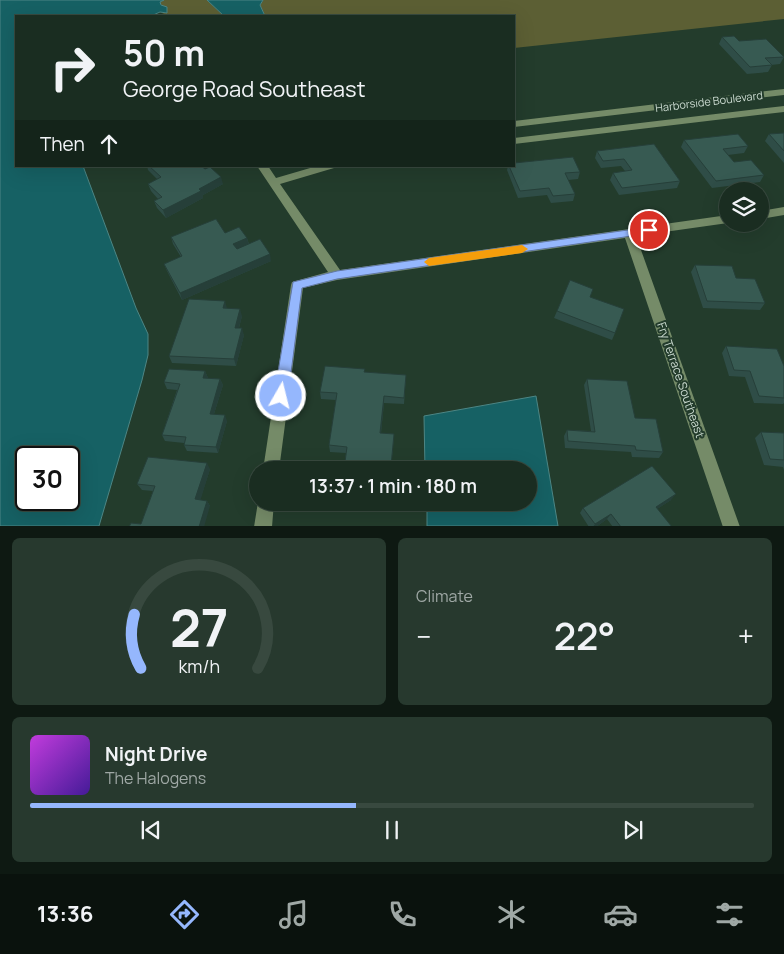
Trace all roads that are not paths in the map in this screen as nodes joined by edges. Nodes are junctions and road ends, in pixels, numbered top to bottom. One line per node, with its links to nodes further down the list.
1 (784, 92): 3 (street, Harborside Boulevard)
2 (784, 109): 5 (street, Harborside Boulevard)
3 (635, 110): 4 (street, Harborside Boulevard); 5 (street, Harborside Boulevard)
4 (515, 124)
5 (648, 125): 6 (street, Harborside Boulevard)
6 (515, 141)
7 (264, 167): 10 (street)
8 (322, 167): 9 (street)
9 (299, 170): 10 (street)
10 (275, 182): 15 (street)
11 (784, 211): 12 (street)
12 (769, 214)
13 (719, 220): 14 (street)
14 (629, 233): 15 (street); 19 (street, Fry Terrace Southeast)
15 (337, 275): 16 (street)
16 (272, 461)
17 (265, 511): 18 (street)
18 (263, 526)
19 (732, 526)

